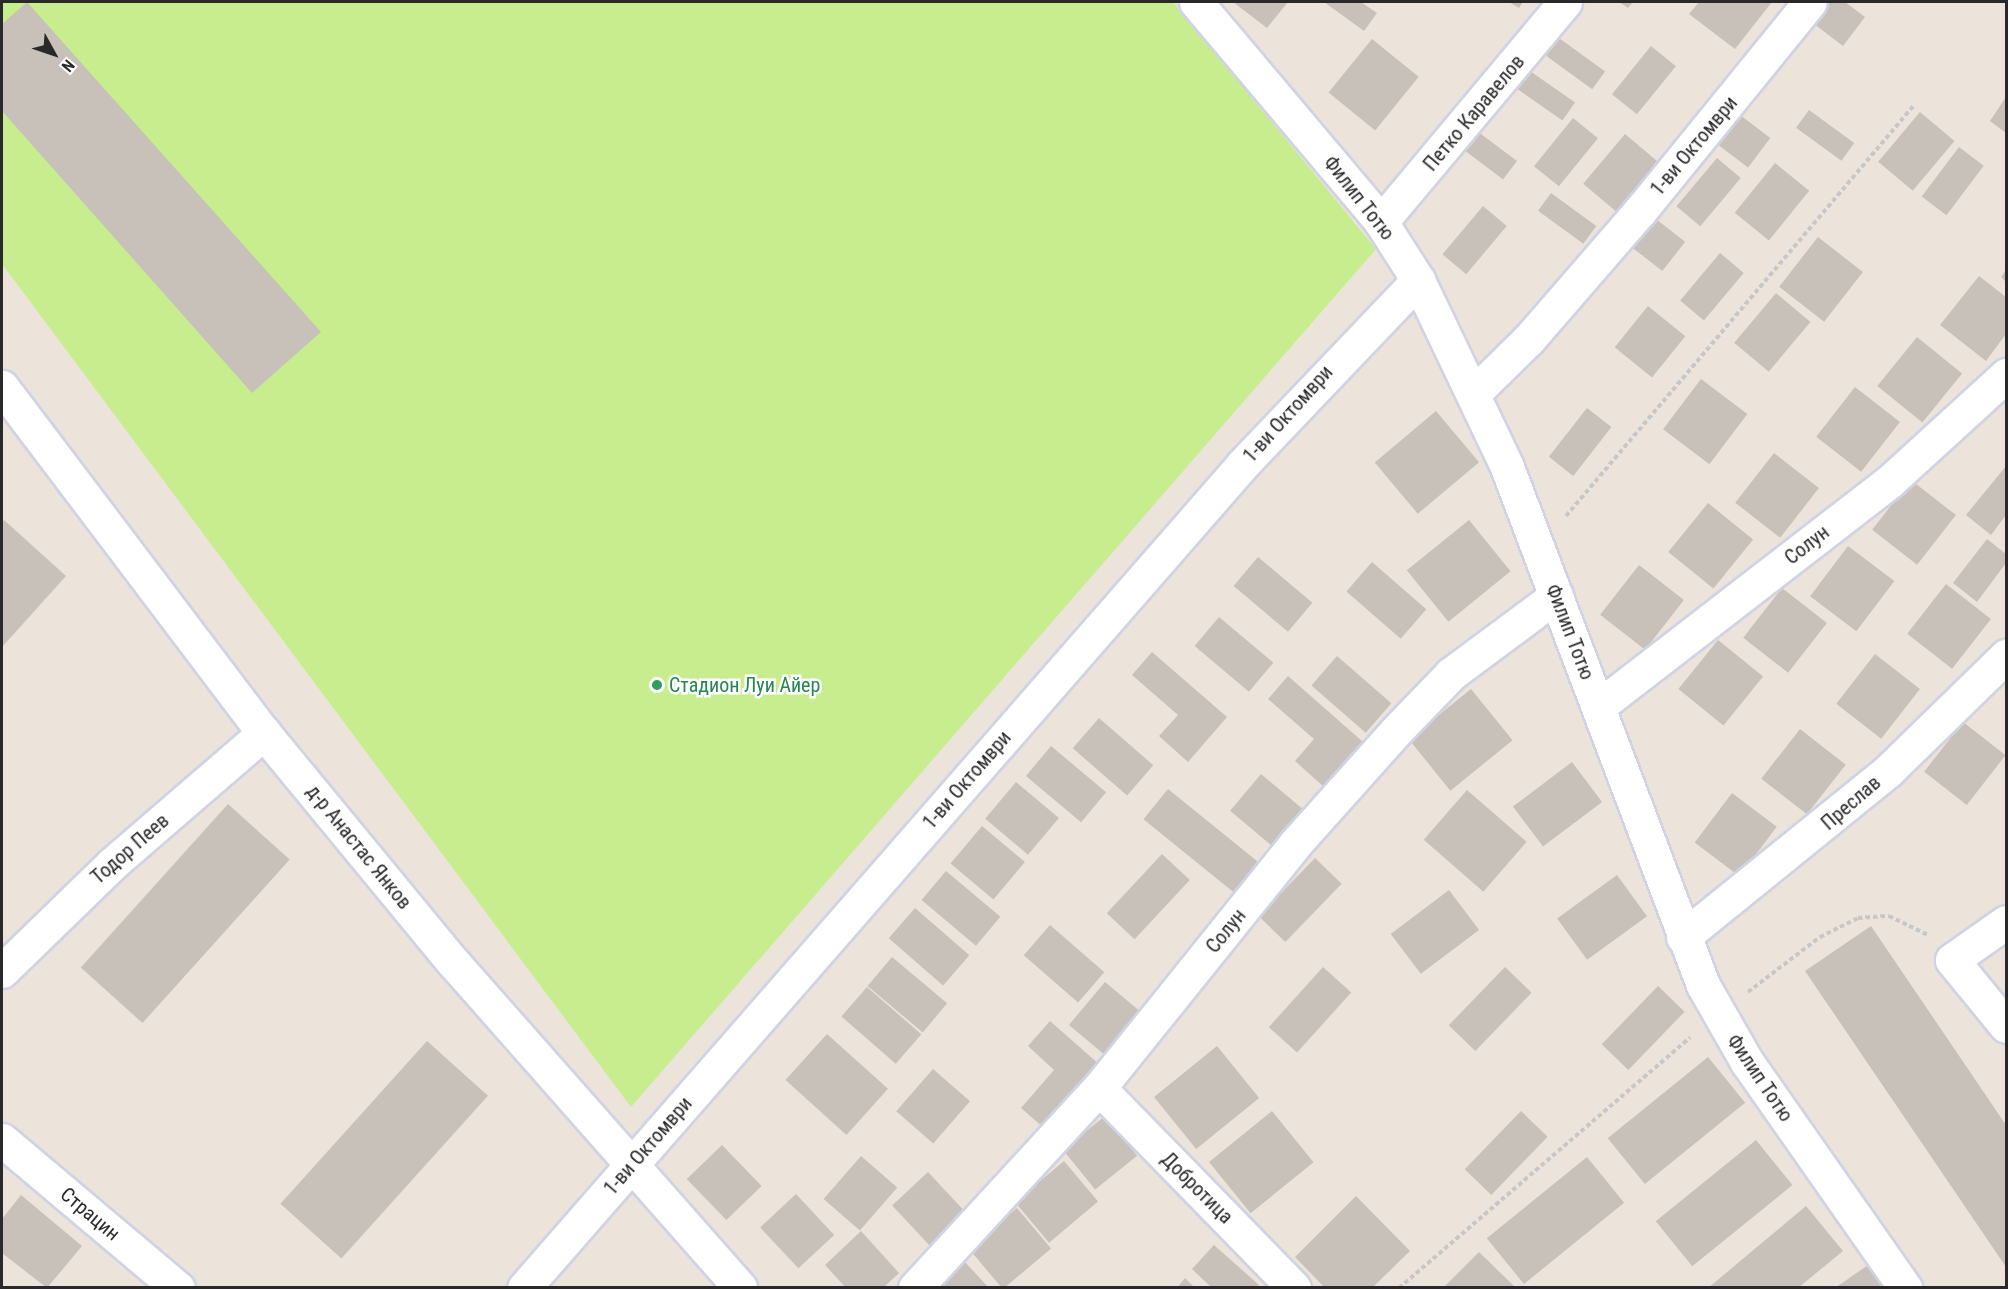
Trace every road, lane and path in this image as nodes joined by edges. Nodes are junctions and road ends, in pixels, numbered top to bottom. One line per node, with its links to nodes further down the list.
1 (1196, 2): 5 (street, Филип Тотю)
2 (1565, 2): 5 (street, Петко Каравелов)
3 (1810, 2): 9 (street, 1-ви Октомври)
4 (1915, 104): 10 (path)
5 (1381, 222): 6 (street, Филип Тотю)
6 (1418, 280): 9 (street, Филип Тотю); 23 (street, 1-ви Октомври)
7 (2007, 375): 13 (street, Солун)
8 (2, 387): 14 (street, д-р Анастас Янков)
9 (1475, 392): 10 (street, Филип Тотю)
10 (1538, 549): 11 (street, Филип Тотю)
11 (1556, 596): 13 (street, Филип Тотю); 21 (street, Солун)
12 (2007, 656): 16 (street, Преслав)
13 (1599, 706): 16 (street, Филип Тотю)
14 (264, 733): 18 (street, Тодор Пеев); 23 (street, д-р Анастас Янков)
15 (2007, 922): 17 (street)
16 (1683, 937): 19 (street, Филип Тотю)
17 (1952, 960): 19 (path); 20 (street)
18 (2, 971)
19 (1718, 1015): 29 (path); 30 (street, Филип Тотю)
20 (2007, 1026)
21 (1099, 1088): 27 (street, Солун); 28 (street, Добротица)
22 (2, 1140): 24 (street, Страцин)
23 (630, 1167): 25 (street, 1-ви Октомври); 26 (street, д-р Анастас Янков)
24 (168, 1284)
25 (524, 1287)
26 (740, 1287)
27 (915, 1287)
28 (1294, 1287)
29 (1399, 1287)
30 (1905, 1287)

